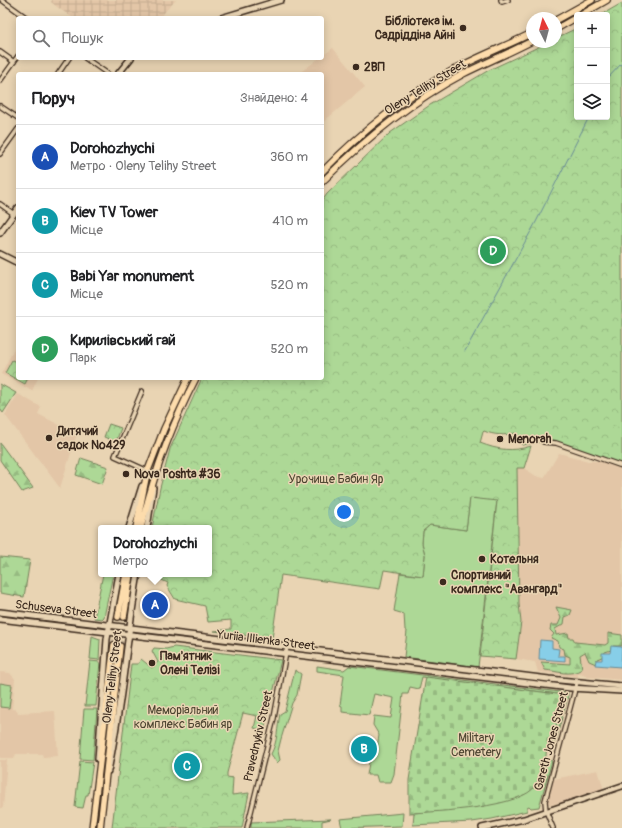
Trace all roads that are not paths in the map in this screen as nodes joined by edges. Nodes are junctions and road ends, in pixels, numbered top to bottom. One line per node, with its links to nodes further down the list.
1 (2, 0): 8 (street)
2 (280, 0): 9 (main road)
3 (501, 0): 4 (street)
4 (508, 0)
5 (592, 0): 10 (main road)
6 (607, 0): 7 (main road)
7 (586, 12)
8 (25, 16)
9 (228, 16)
10 (562, 17)
11 (574, 19): 12 (main road)
12 (562, 26)
13 (526, 36): 29 (main road, Oleny Telihy Street)
14 (526, 44): 30 (main road, Oleny Telihy Street)
15 (0, 52): 20 (street)
16 (16, 59): 20 (street)
17 (68, 60): 21 (street)
18 (88, 60): 22 (street)
19 (129, 60): 23 (main road)
20 (14, 62): 24 (street)
21 (59, 72)
22 (105, 72)
23 (120, 72)
24 (0, 81)
25 (0, 106): 26 (street)
26 (16, 117)
27 (16, 132): 28 (street)
28 (0, 154)
29 (324, 170)
30 (324, 180)
31 (0, 204): 33 (street)
32 (16, 211): 33 (main road)
33 (14, 214): 34 (main road)
34 (0, 233)
35 (0, 254): 36 (main road)
36 (16, 262)
37 (187, 380): 42 (main road)
38 (195, 380): 43 (main road)
39 (142, 391): 42 (street)
40 (544, 442): 41 (street)
41 (622, 466)
42 (147, 472): 44 (main road); 45 (main road)
43 (155, 475): 46 (main road); 47 (main road)
44 (130, 525)
45 (137, 525)
46 (142, 525)
47 (147, 525)
48 (118, 577): 54 (main road, Oleny Telihy Street)
49 (126, 577): 50 (main road, Oleny Telihy Street)
50 (130, 577)
51 (137, 577): 55 (main road, Oleny Telihy Street)
52 (0, 612): 54 (main road, Schuseva Street)
53 (0, 619): 54 (main road, Schuseva Street)
54 (109, 629): 55 (main road, Yuriia Illienka Street); 62 (main road, Oleny Telihy Street)
55 (128, 631): 56 (main road, Yuriia Illienka Street); 63 (main road, Oleny Telihy Street)
56 (287, 650): 57 (main road, Yuriia Illienka Street); 68 (street, Pravednykiv Street)
57 (401, 664): 58 (main road, Yuriia Illienka Street); 60 (main road, Yuriia Illienka Street)
58 (577, 682): 59 (main road, Yuriia Illienka Street); 60 (street, Gareth Jones Street)
59 (622, 686)
60 (576, 688): 61 (main road, Yuriia Illienka Street); 65 (street, Gareth Jones Street)
61 (622, 691)
62 (97, 781): 63 (main road, Oleny Telihy Street); 66 (main road, Oleny Telihy Street)
63 (106, 782): 67 (main road, Oleny Telihy Street)
64 (622, 786): 65 (main road)
65 (546, 811): 69 (main road); 70 (street, Gareth Jones Street)
66 (92, 828)
67 (100, 828)
68 (246, 828)
69 (482, 828)
70 (553, 828)

